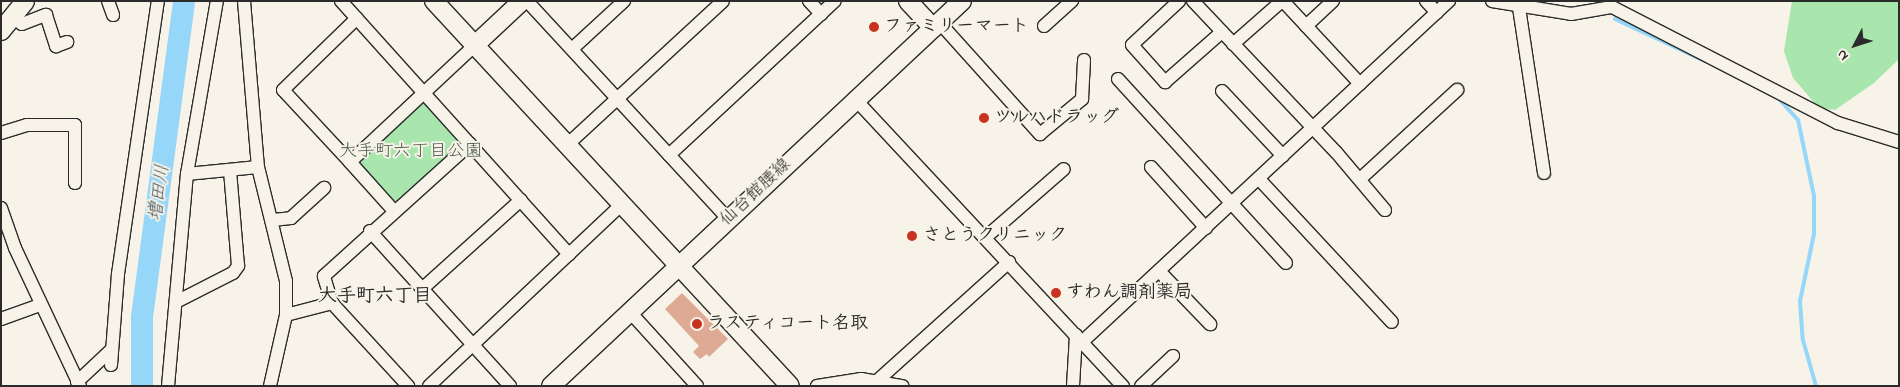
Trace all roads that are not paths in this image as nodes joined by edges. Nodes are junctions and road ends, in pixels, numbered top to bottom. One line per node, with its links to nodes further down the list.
1 (25, 1): 28 (street)
2 (108, 1): 27 (street)
3 (158, 1): 92 (street)
4 (217, 1): 60 (street)
5 (244, 1): 55 (street)
6 (341, 1): 29 (street)
7 (434, 1): 36 (street)
8 (522, 1): 36 (street)
9 (527, 1): 38 (street)
10 (624, 1): 38 (street)
11 (723, 1): 45 (street)
12 (809, 1): 26 (street)
13 (835, 1): 26 (street)
14 (908, 1): 30 (street)
15 (962, 1): 30 (street, 仙台館腰線)
16 (1072, 1): 31 (street)
17 (1179, 1): 34 (street)
18 (1193, 1): 34 (street)
19 (1282, 1): 32 (street); 35 (street)
20 (1334, 1): 32 (street)
21 (1426, 1): 25 (street)
22 (1450, 1): 25 (street)
23 (1492, 1): 24 (street)
24 (1518, 3): 49 (street); 59 (street)
25 (1437, 13): 41 (street)
26 (821, 14): 52 (street)
27 (113, 15)
28 (12, 17): 33 (street); 37 (street)
29 (357, 18): 44 (street); 54 (street)
30 (936, 25): 39 (street); 46 (street, 仙台館腰線)
31 (1044, 26)
32 (1306, 26): 41 (street)
33 (1, 31)
34 (1222, 32): 35 (street)
35 (1233, 44): 47 (street)
36 (475, 45): 44 (street); 51 (street)
37 (56, 46)
38 (572, 49): 45 (street)
39 (1084, 60)
40 (1118, 79): 67 (street)
41 (1360, 84): 47 (street)
42 (1458, 90): 62 (street)
43 (1222, 91): 53 (street)
44 (425, 92): 50 (street); 54 (street)
45 (617, 99): 51 (street); 52 (street)
46 (855, 99): 71 (street, 仙台館腰線); 75 (street)
47 (1313, 127): 53 (street); 62 (street)
48 (1, 132): 63 (street)
49 (1899, 142)
50 (470, 144): 65 (street); 70 (street)
51 (568, 145): 66 (street)
52 (669, 155): 71 (street)
53 (1283, 156): 61 (street)
54 (350, 162): 70 (street)
55 (258, 167): 58 (street); 72 (street)
56 (1152, 167): 73 (street)
57 (1064, 169): 75 (street)
58 (230, 170): 60 (street); 82 (street)
59 (1544, 173)
60 (187, 174): 82 (street)
61 (1259, 179): 67 (street); 88 (street)
62 (1360, 179): 69 (street)
63 (75, 183)
64 (324, 188): 72 (street)
65 (521, 200): 76 (street); 81 (street)
66 (622, 204): 76 (street); 79 (street)
67 (1232, 204): 73 (street); 78 (street)
68 (1, 208): 84 (street)
69 (1385, 210)
70 (394, 211): 74 (street)
71 (728, 219): 79 (street, 仙台館腰線)
72 (273, 220): 86 (street)
73 (1206, 228): 80 (street)
74 (370, 231): 81 (street); 83 (street)
75 (986, 237): 77 (street)
76 (569, 254): 91 (street)
77 (1009, 262): 90 (street); 95 (street)
78 (1286, 263)
79 (680, 265): 85 (street, 仙台館腰線); 104 (street)
80 (1159, 270): 89 (street); 90 (street)
81 (422, 289): 91 (street)
82 (176, 302): 97 (street)
83 (332, 302): 86 (street); 99 (street)
84 (40, 304): 87 (street); 96 (street)
85 (630, 312): 102 (street, 仙台館腰線); 103 (street)
86 (286, 315): 98 (street)
87 (1, 320)
88 (1392, 322)
89 (1210, 324)
90 (1079, 338): 107 (street); 108 (street)
91 (473, 345): 100 (street); 101 (street)
92 (112, 350): 94 (street); 96 (street)
93 (1173, 356): 109 (street)
94 (110, 365)
95 (877, 381): 105 (street); 106 (street)
96 (78, 384)
97 (168, 386)
98 (270, 386)
99 (408, 386)
100 (429, 386)
101 (510, 386)
102 (551, 386)
103 (697, 386)
104 (790, 386)
105 (817, 386)
106 (902, 386)
107 (1073, 386)
108 (1123, 386)
109 (1141, 386)

